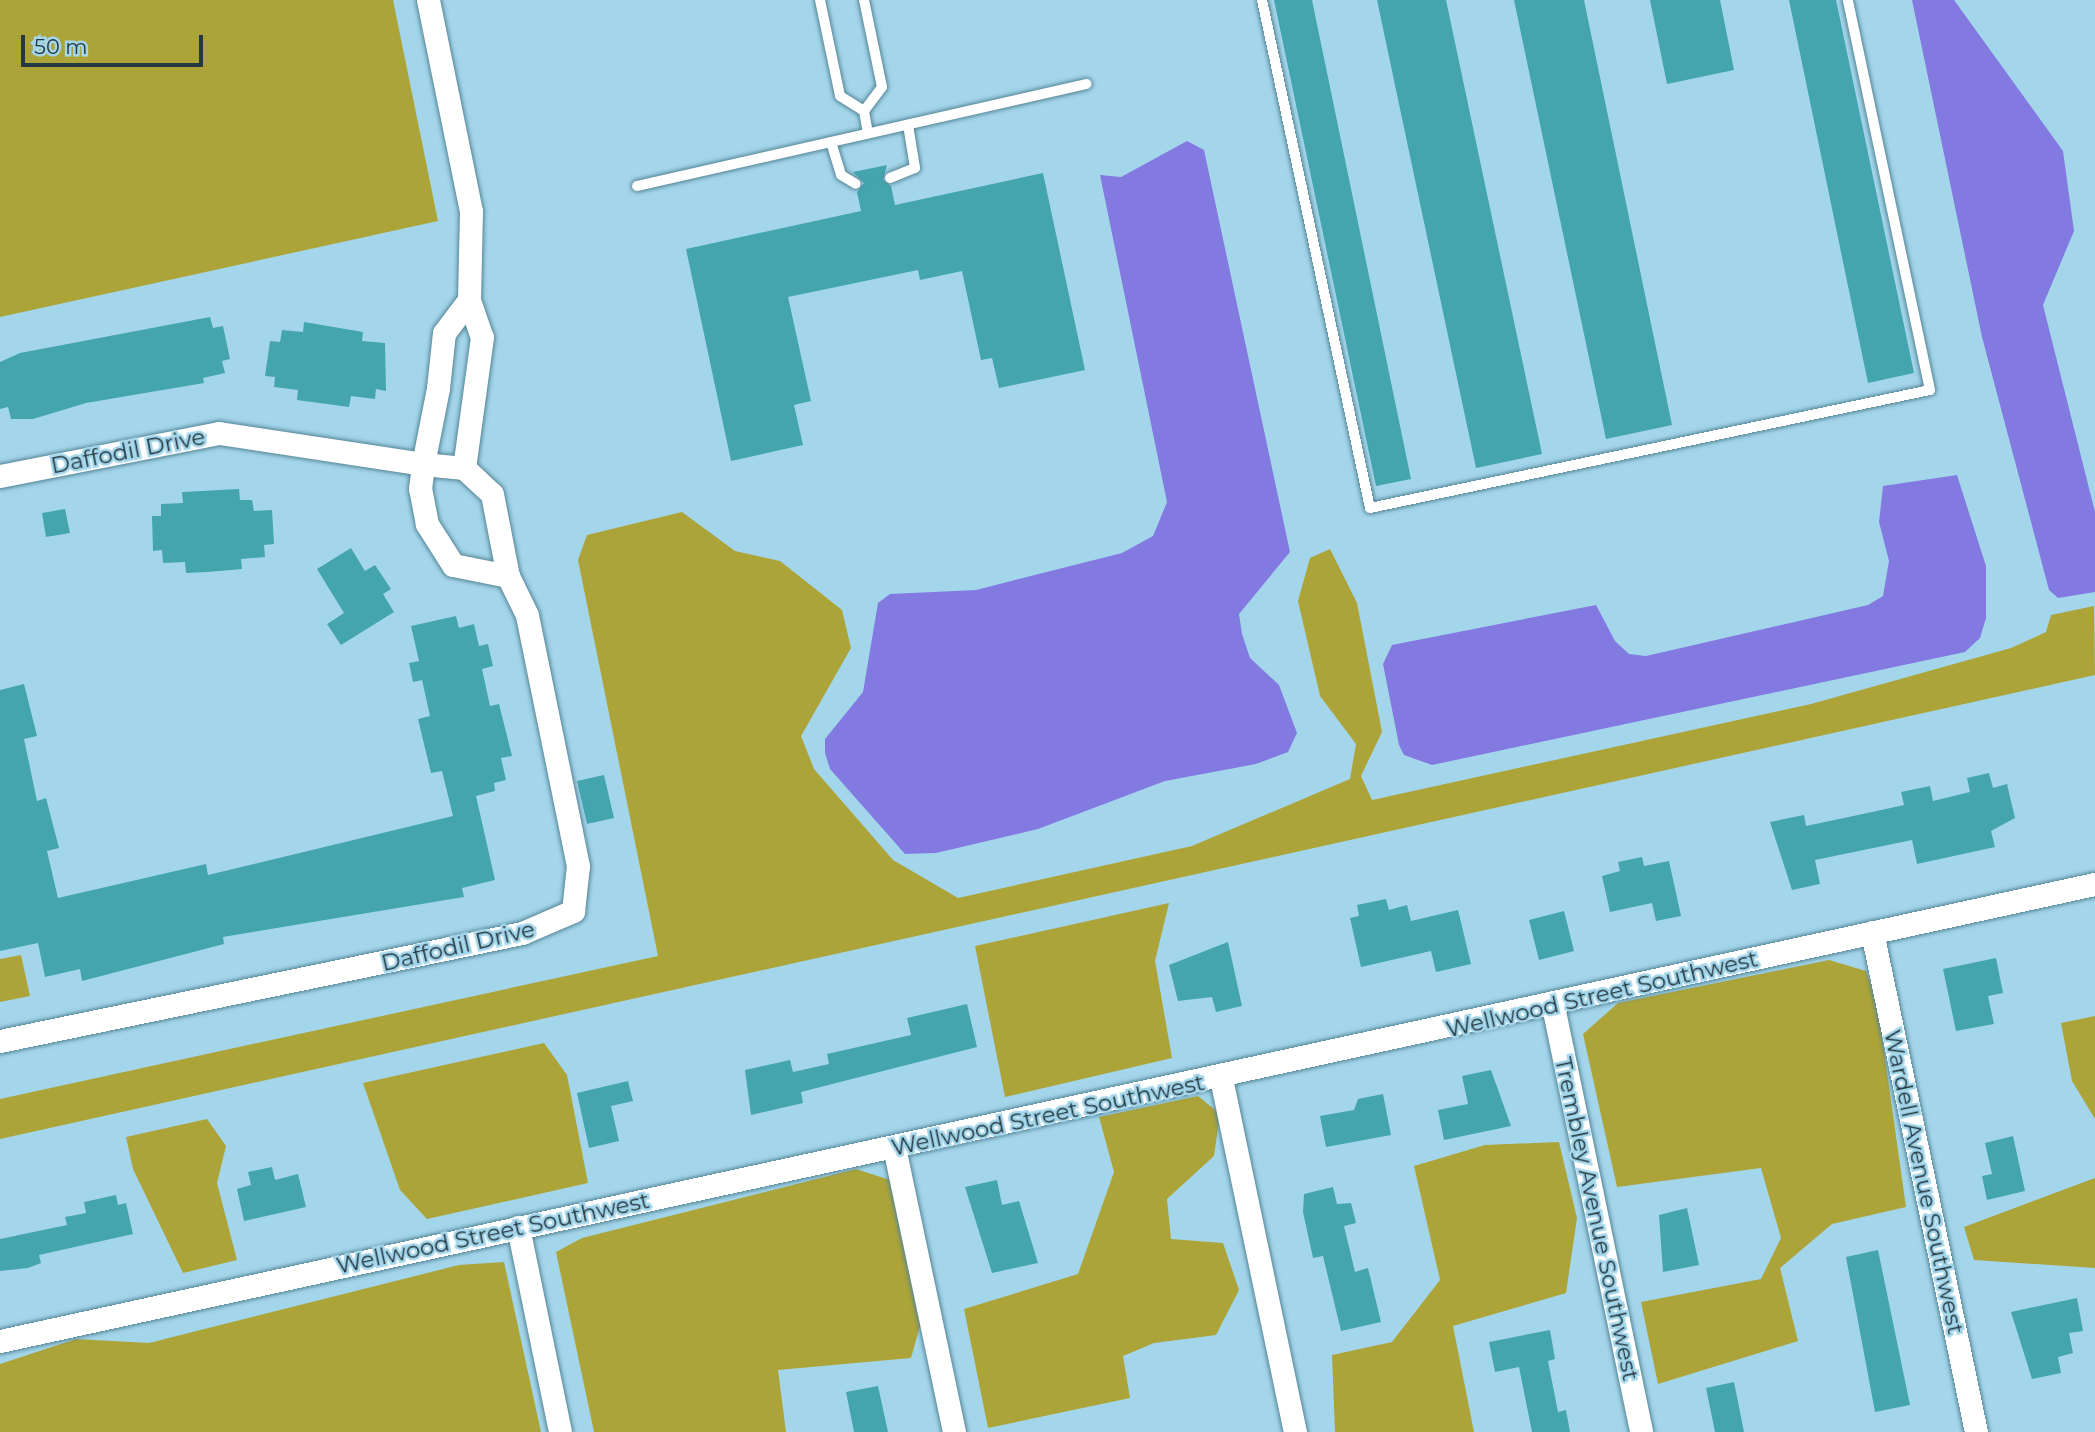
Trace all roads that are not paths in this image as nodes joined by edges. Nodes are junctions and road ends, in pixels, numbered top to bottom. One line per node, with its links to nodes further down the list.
1 (428, 0): 14 (street)
2 (820, 0): 7 (lane)
3 (864, 0): 7 (lane)
4 (1262, 0): 5 (lane)
5 (1848, 0)
6 (1087, 84): 8 (lane)
7 (864, 111): 9 (lane)
8 (908, 125): 9 (lane); 11 (lane)
9 (868, 134): 10 (lane)
10 (831, 142): 12 (lane); 13 (lane)
11 (890, 178)
12 (856, 184)
13 (637, 186)
14 (468, 300): 15 (street); 16 (street)
15 (423, 464): 16 (street, Daffodil Drive); 17 (street, Daffodil Drive); 18 (street)
16 (464, 468): 18 (street, Daffodil Drive)
17 (0, 476)
18 (508, 576): 22 (street, Daffodil Drive)
19 (2095, 884): 20 (street, Wellwood Street Southwest)
20 (1872, 932): 21 (street, Wellwood Street Southwest); 31 (street, Wardell Avenue Southwest)
21 (1553, 1006): 23 (street, Wellwood Street Southwest); 30 (street, Trembley Avenue Southwest)
22 (0, 1041)
23 (1221, 1078): 24 (street, Wellwood Street Southwest); 29 (street)
24 (894, 1147): 25 (street, Wellwood Street Southwest); 28 (street)
25 (517, 1227): 26 (street, Wellwood Street Southwest); 27 (street)
26 (0, 1341)
27 (560, 1432)
28 (954, 1432)
29 (1295, 1432)
30 (1641, 1432)
31 (1976, 1432)

